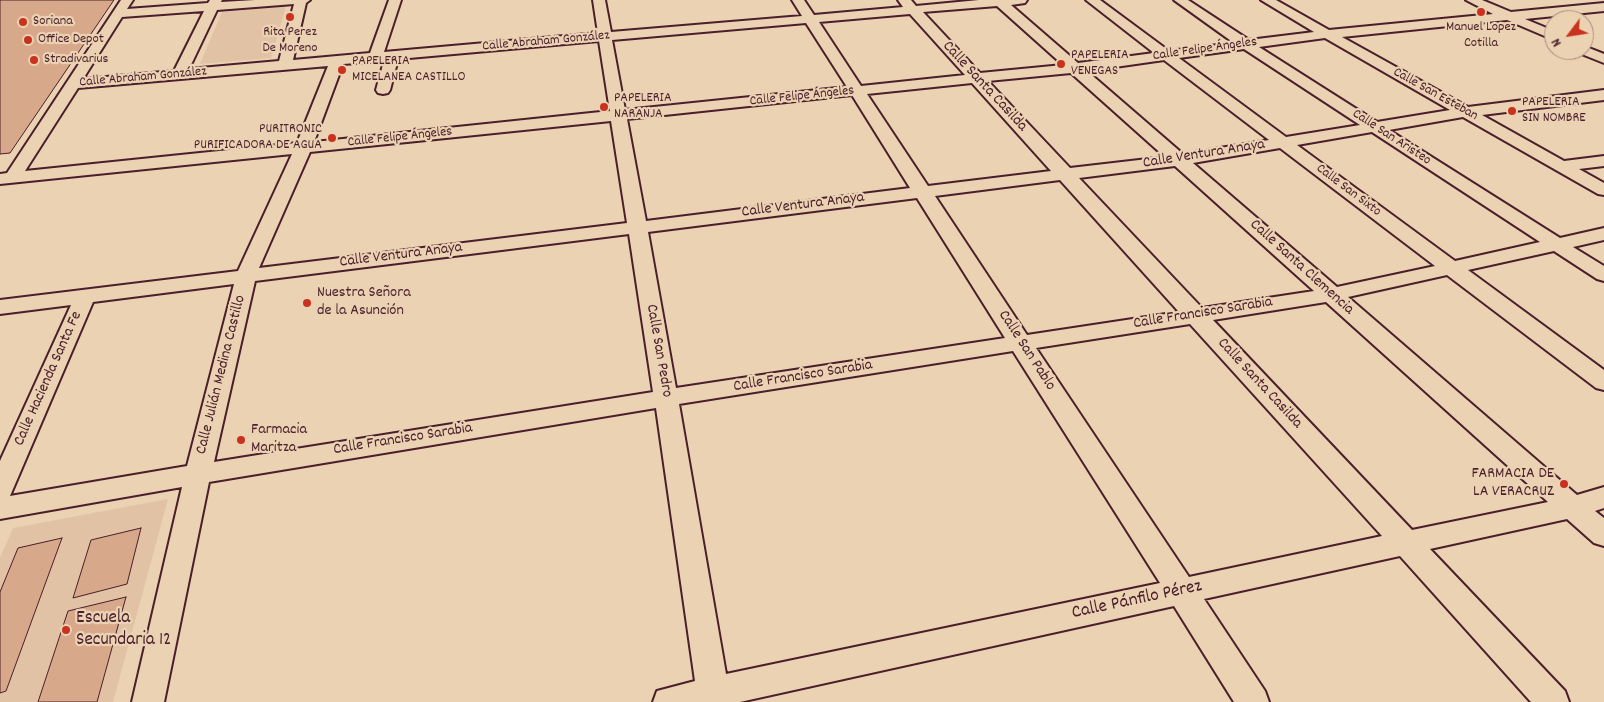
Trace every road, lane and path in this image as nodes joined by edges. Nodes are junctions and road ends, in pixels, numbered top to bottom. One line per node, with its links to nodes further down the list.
1 (126, 0): 15 (street)
2 (302, 0): 12 (street); 26 (street)
3 (395, 0): 24 (street)
4 (599, 0): 20 (street, Calle San Pedro)
5 (798, 0): 17 (street, Calle San Pablo)
6 (1021, 0): 11 (street, Calle Abraham González)
7 (1092, 0): 23 (street, Calle San Sixto)
8 (1180, 0): 21 (street, Calle San Aristeo)
9 (1267, 0): 19 (street, Calle San Esteban)
10 (1472, 0): 16 (street)
11 (1000, 1): 13 (street, Calle Abraham González); 27 (street, Calle Santa Clemencia)
12 (215, 4): 15 (street); 28 (street)
13 (909, 5): 17 (street, Calle Abraham González); 29 (street, Calle Santa Casilda)
14 (1604, 6): 16 (street, Calle Felipe Ángeles)
15 (117, 14): 30 (street)
16 (1508, 16): 18 (street); 19 (street, Calle Felipe Ángeles)
17 (811, 19): 20 (street, Calle Abraham González); 32 (street, Calle San Pablo)
18 (1544, 32)
19 (1327, 34): 21 (street, Calle Felipe Ángeles); 34 (street, Calle San Esteban)
20 (605, 37): 22 (street, Calle Abraham González); 35 (street, Calle San Pedro)
21 (1246, 45): 23 (street, Calle Felipe Ángeles); 36 (street, Calle San Aristeo)
22 (392, 56): 24 (street, Calle Abraham González); 31 (street)
23 (1166, 56): 27 (street, Calle Felipe Ángeles); 37 (street, Calle San Sixto)
24 (375, 58): 25 (street, Calle Abraham González)
25 (337, 61): 26 (street, Calle Abraham González); 38 (street, Calle Julián Medina Castillo)
26 (285, 66): 28 (street, Calle Abraham González)
27 (1075, 68): 29 (street, Calle Felipe Ángeles); 39 (street, Calle Santa Clemencia)
28 (179, 75): 30 (street, Calle Abraham González)
29 (976, 78): 32 (street, Calle Felipe Ángeles); 42 (street, Calle Santa Casilda)
30 (72, 84): 43 (street)
31 (383, 90)
32 (859, 91): 35 (street, Calle Felipe Ángeles); 45 (street, Calle San Pablo)
33 (1604, 95): 34 (street, Calle Ventura Anaya)
34 (1465, 112): 36 (street, Calle Ventura Anaya); 41 (street, Calle San Esteban)
35 (618, 115): 38 (street, Calle Felipe Ángeles); 46 (street, Calle San Pedro)
36 (1374, 127): 37 (street, Calle Ventura Anaya); 48 (street, Calle San Aristeo)
37 (1283, 143): 39 (street, Calle Ventura Anaya); 49 (street, Calle San Sixto)
38 (303, 148): 43 (street, Calle Felipe Ángeles); 51 (street, Calle Julián Medina Castillo)
39 (1179, 160): 42 (street, Calle Ventura Anaya); 52 (street, Calle Santa Clemencia)
40 (1604, 161): 41 (street)
41 (1562, 166): 44 (street, Calle San Esteban)
42 (1065, 174): 45 (street, Calle Ventura Anaya); 55 (street, Calle Santa Casilda)
43 (6, 178)
44 (1604, 190)
45 (923, 192): 46 (street, Calle Ventura Anaya); 56 (street, Calle San Pablo)
46 (637, 227): 51 (street, Calle Ventura Anaya); 58 (street, Calle San Pedro)
47 (1604, 234): 48 (street, Calle Francisco Sarabia)
48 (1557, 245): 49 (street, Calle Francisco Sarabia); 50 (street, Calle San Aristeo)
49 (1451, 268): 52 (street, Calle Francisco Sarabia); 57 (street, Calle San Sixto)
50 (1604, 275)
51 (246, 276): 53 (street, Calle Ventura Anaya); 59 (street, Calle Julián Medina Castillo)
52 (1330, 295): 55 (street, Calle Francisco Sarabia); 62 (street, Calle Santa Clemencia)
53 (86, 296): 54 (street, Calle Ventura Anaya); 60 (street, Calle Hacienda Santa Fe)
54 (0, 307)
55 (1196, 316): 56 (street, Calle Francisco Sarabia); 65 (street, Calle Santa Casilda)
56 (1020, 343): 58 (street, Calle Francisco Sarabia); 66 (street, Calle San Pablo)
57 (1604, 382)
58 (666, 398): 59 (street, Calle Francisco Sarabia); 67 (street, Calle San Pedro)
59 (198, 474): 63 (street, Calle Francisco Sarabia); 68 (street, Calle Julián Medina Castillo)
60 (0, 490)
61 (1604, 498): 62 (street, Calle Pánfilo Pérez)
62 (1572, 507): 64 (street, Calle Santa Clemencia); 65 (street, Calle Pánfilo Pérez)
63 (0, 508)
64 (1604, 535)
65 (1406, 543): 66 (street, Calle Pánfilo Pérez); 71 (street, Calle Santa Casilda)
66 (1181, 591): 67 (street, Calle Pánfilo Pérez); 70 (street, Calle San Pablo)
67 (713, 697): 69 (street, Calle Pánfilo Pérez)
68 (148, 702)
69 (670, 702)
70 (1253, 702)
71 (1553, 702)

